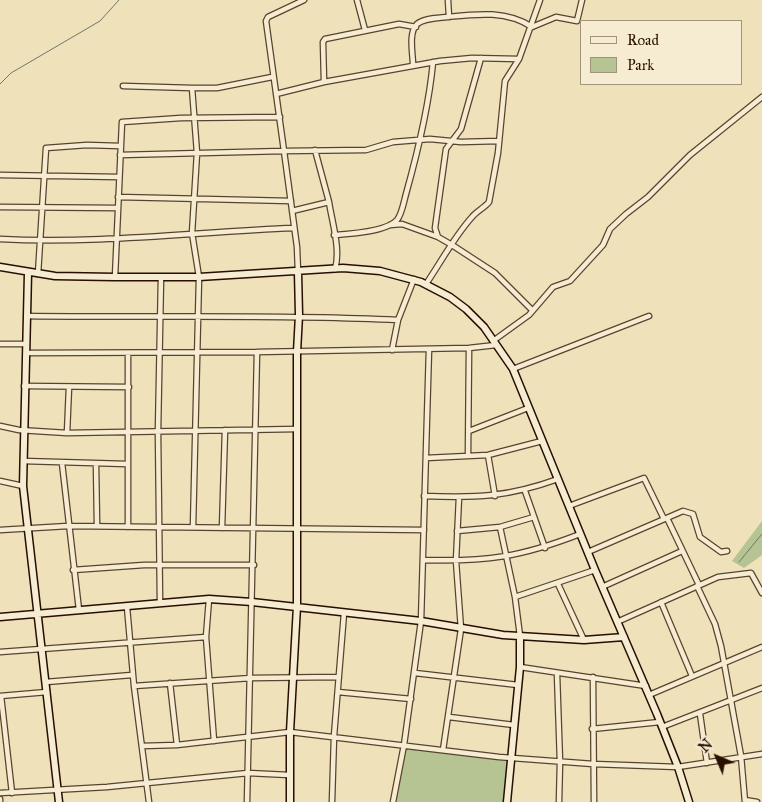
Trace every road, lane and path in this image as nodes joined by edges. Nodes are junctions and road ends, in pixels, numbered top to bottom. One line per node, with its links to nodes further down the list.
1 (304, 0): 14 (street)
2 (357, 0): 9 (street)
3 (448, 0): 6 (street)
4 (540, 0): 8 (street)
5 (582, 0): 8 (street)
6 (449, 17): 7 (street); 8 (street)
7 (416, 27): 9 (street); 13 (street)
8 (532, 27): 11 (street)
9 (365, 30): 15 (street)
10 (481, 58): 11 (street); 12 (street); 24 (street)
11 (519, 59): 23 (street)
12 (433, 62): 13 (street); 22 (street)
13 (413, 65): 15 (street)
14 (272, 77): 17 (street); 18 (street)
15 (324, 82): 18 (street)
16 (124, 86): 17 (street)
17 (192, 88): 21 (street)
18 (276, 94): 20 (street)
19 (762, 97): 60 (street)
20 (280, 117): 21 (street); 27 (street)
21 (195, 119): 25 (street); 28 (street)
22 (418, 141): 24 (street); 26 (street); 41 (street)
23 (500, 141): 24 (street); 49 (street)
24 (449, 142): 45 (street)
25 (120, 146): 29 (street); 31 (street)
26 (315, 150): 27 (street); 36 (street)
27 (284, 152): 28 (street); 35 (street)
28 (196, 153): 29 (street); 34 (street)
29 (120, 155): 32 (street)
30 (0, 174): 31 (street)
31 (45, 176): 32 (street); 38 (street)
32 (119, 177): 33 (street)
33 (118, 197): 34 (street); 39 (street)
34 (194, 200): 35 (street); 43 (street)
35 (291, 201): 40 (street)
36 (329, 202): 40 (street); 44 (street)
37 (0, 207): 38 (street)
38 (43, 208): 39 (street); 48 (street)
39 (118, 208): 47 (street)
40 (292, 211): 42 (street)
41 (389, 226): 44 (street); 45 (street)
42 (294, 228): 43 (street); 52 (street)
43 (192, 233): 47 (street); 55 (street)
44 (334, 235): 51 (street)
45 (438, 237): 49 (street)
46 (0, 239): 48 (street)
47 (115, 240): 48 (street); 56 (street)
48 (41, 241): 54 (street)
49 (452, 245): 59 (street); 60 (street)
50 (0, 267): 53 (street)
51 (335, 269): 52 (street); 58 (street)
52 (298, 272): 55 (street); 61 (street)
53 (28, 273): 54 (street); 62 (street)
54 (38, 274): 56 (street)
55 (199, 276): 57 (street); 64 (street)
56 (115, 277): 57 (street)
57 (160, 277): 65 (street)
58 (414, 279): 59 (street); 66 (street)
59 (426, 284): 67 (street)
60 (532, 310): 67 (street)
61 (300, 315): 64 (street); 66 (street); 76 (street)
62 (27, 316): 65 (street); 69 (street)
63 (649, 316): 79 (street)
64 (198, 317): 65 (street); 73 (street)
65 (160, 318): 74 (street)
66 (398, 320): 72 (street)
67 (495, 343): 70 (street); 79 (street)
68 (0, 344): 69 (street)
69 (26, 344): 77 (street)
70 (469, 348): 71 (street); 92 (street)
71 (429, 349): 72 (street); 97 (street)
72 (392, 350): 76 (street)
73 (198, 351): 74 (street); 75 (street); 86 (street)
74 (159, 352): 78 (street); 90 (street)
75 (257, 352): 76 (street); 91 (street)
76 (297, 352): 88 (street)
77 (26, 353): 78 (street); 80 (street)
78 (128, 353): 82 (street)
79 (513, 369): 83 (street)
80 (24, 386): 81 (street); 85 (street)
81 (69, 386): 82 (street); 93 (street)
82 (129, 387): 89 (street)
83 (528, 408): 92 (street); 94 (street)
84 (0, 426): 85 (street)
85 (23, 430): 93 (street); 98 (street)
86 (197, 430): 87 (street); 90 (street); 117 (street)
87 (225, 430): 91 (street); 118 (street)
88 (297, 430): 91 (street); 120 (street)
89 (129, 431): 90 (street); 93 (street); 101 (street)
90 (158, 431): 116 (street)
91 (255, 431): 119 (street)
92 (469, 431): 96 (street)
93 (67, 433)
94 (542, 441): 95 (street); 102 (street)
95 (488, 455): 96 (street); 107 (street)
96 (468, 456): 97 (street)
97 (426, 458): 106 (street)
98 (23, 461): 99 (street); 104 (street)
99 (62, 463): 100 (street); 112 (street)
100 (96, 464): 101 (street); 113 (street)
101 (127, 464): 114 (street)
102 (558, 479): 105 (street); 109 (street)
103 (0, 481): 104 (street)
104 (23, 486): 122 (street)
105 (525, 491): 107 (street); 110 (street)
106 (424, 496): 108 (street); 123 (street)
107 (495, 496): 108 (street)
108 (459, 497): 124 (street)
109 (569, 506): 111 (street); 125 (street)
110 (534, 517): 115 (street); 126 (street)
111 (666, 518): 127 (street); 128 (street); 129 (street)
112 (68, 526): 113 (street); 122 (street); 135 (street)
113 (97, 526): 114 (street)
114 (128, 527): 116 (street)
115 (500, 527): 124 (street); 130 (street)
116 (160, 528): 117 (street); 133 (street)
117 (194, 528): 118 (street)
118 (222, 528): 119 (street)
119 (254, 529): 120 (street); 134 (street)
120 (297, 529): 123 (street); 146 (street)
121 (0, 530): 122 (street)
122 (29, 530): 150 (street)
123 (424, 530): 131 (street)
124 (457, 531): 132 (street)
125 (580, 534): 126 (street); 129 (street)
126 (544, 548): 130 (street)
127 (682, 551): 138 (street); 139 (street)
128 (726, 551)
129 (588, 552): 136 (street)
130 (506, 558): 132 (street); 141 (street)
131 (423, 560): 132 (street); 152 (street)
132 (456, 561): 154 (street)
133 (159, 565): 134 (street); 135 (street); 145 (street)
134 (254, 565): 143 (street)
135 (73, 570): 148 (street)
136 (595, 570): 137 (street); 139 (street)
137 (558, 584): 141 (street); 158 (street)
138 (698, 585): 140 (street); 144 (street); 163 (street)
139 (602, 587): 153 (street)
140 (762, 592)
141 (515, 597): 155 (street)
142 (209, 599): 143 (street); 145 (street); 156 (street)
143 (252, 602): 146 (street); 172 (street)
144 (661, 602): 153 (street); 169 (street)
145 (160, 603): 147 (street)
146 (297, 606): 149 (street); 168 (street)
147 (127, 607): 148 (street); 159 (street)
148 (79, 610): 150 (street)
149 (344, 613): 152 (street); 170 (street)
150 (38, 614): 151 (street); 161 (street)
151 (0, 617)
152 (421, 621): 154 (street); 165 (street)
153 (617, 622): 157 (street)
154 (461, 629): 155 (street); 173 (street)
155 (520, 636): 158 (street); 164 (street)
156 (206, 637): 159 (street); 175 (street)
157 (624, 637): 158 (street); 179 (street)
158 (584, 640)
159 (129, 642): 161 (street); 167 (street)
160 (762, 647): 163 (street)
161 (42, 649): 162 (street); 174 (street)
162 (0, 652)
163 (723, 664): 169 (street); 186 (street)
164 (520, 667): 166 (street); 177 (street)
165 (415, 673): 173 (street); 185 (street)
166 (557, 674): 171 (street); 203 (street)
167 (132, 675): 174 (street); 178 (street)
168 (294, 676): 170 (street); 172 (street); 192 (street)
169 (692, 676): 183 (street)
170 (338, 677): 182 (street)
171 (592, 677): 179 (street); 191 (street)
172 (251, 678): 175 (street); 194 (street)
173 (454, 679): 177 (street); 188 (street)
174 (46, 682): 181 (street)
175 (208, 682): 176 (street); 195 (street)
176 (170, 683): 178 (street); 196 (street)
177 (518, 685): 190 (street)
178 (134, 686): 198 (street)
179 (646, 686): 183 (street)
180 (762, 688): 186 (street)
181 (47, 692): 184 (street); 210 (street)
182 (338, 692): 185 (street); 193 (street)
183 (650, 695): 189 (street)
184 (0, 696): 212 (street)
185 (411, 699): 197 (street)
186 (730, 701): 187 (street); 201 (street)
187 (700, 714): 189 (street); 204 (street)
188 (448, 716): 190 (street); 199 (street)
189 (661, 725): 191 (street); 206 (street)
190 (514, 726): 202 (street)
191 (592, 729): 205 (street)
192 (290, 732): 193 (street); 194 (street); 208 (street)
193 (334, 736): 197 (street); 218 (street)
194 (249, 738): 195 (street); 207 (street)
195 (214, 741): 196 (street)
196 (178, 745): 198 (street)
197 (404, 745): 199 (street); 219 (street)
198 (142, 746): 209 (street)
199 (443, 750): 202 (street)
200 (762, 754): 201 (street)
201 (741, 756): 204 (street); 213 (street)
202 (510, 758): 203 (street); 220 (street)
203 (560, 762): 205 (street); 221 (street)
204 (707, 763): 206 (street)
205 (593, 764): 206 (street); 222 (street)
206 (678, 767): 223 (street)
207 (248, 773): 208 (street); 209 (street); 216 (street)
208 (289, 775): 217 (street)
209 (147, 782): 210 (street); 215 (street)
210 (58, 790): 212 (street); 214 (street)
211 (0, 793): 212 (street)
212 (12, 793)
213 (745, 801): 224 (street)
214 (59, 802)
215 (149, 802)
216 (247, 802)
217 (290, 802)
218 (332, 802)
219 (393, 802)
220 (507, 802)
221 (559, 802)
222 (594, 802)
223 (689, 802)
224 (757, 802)

